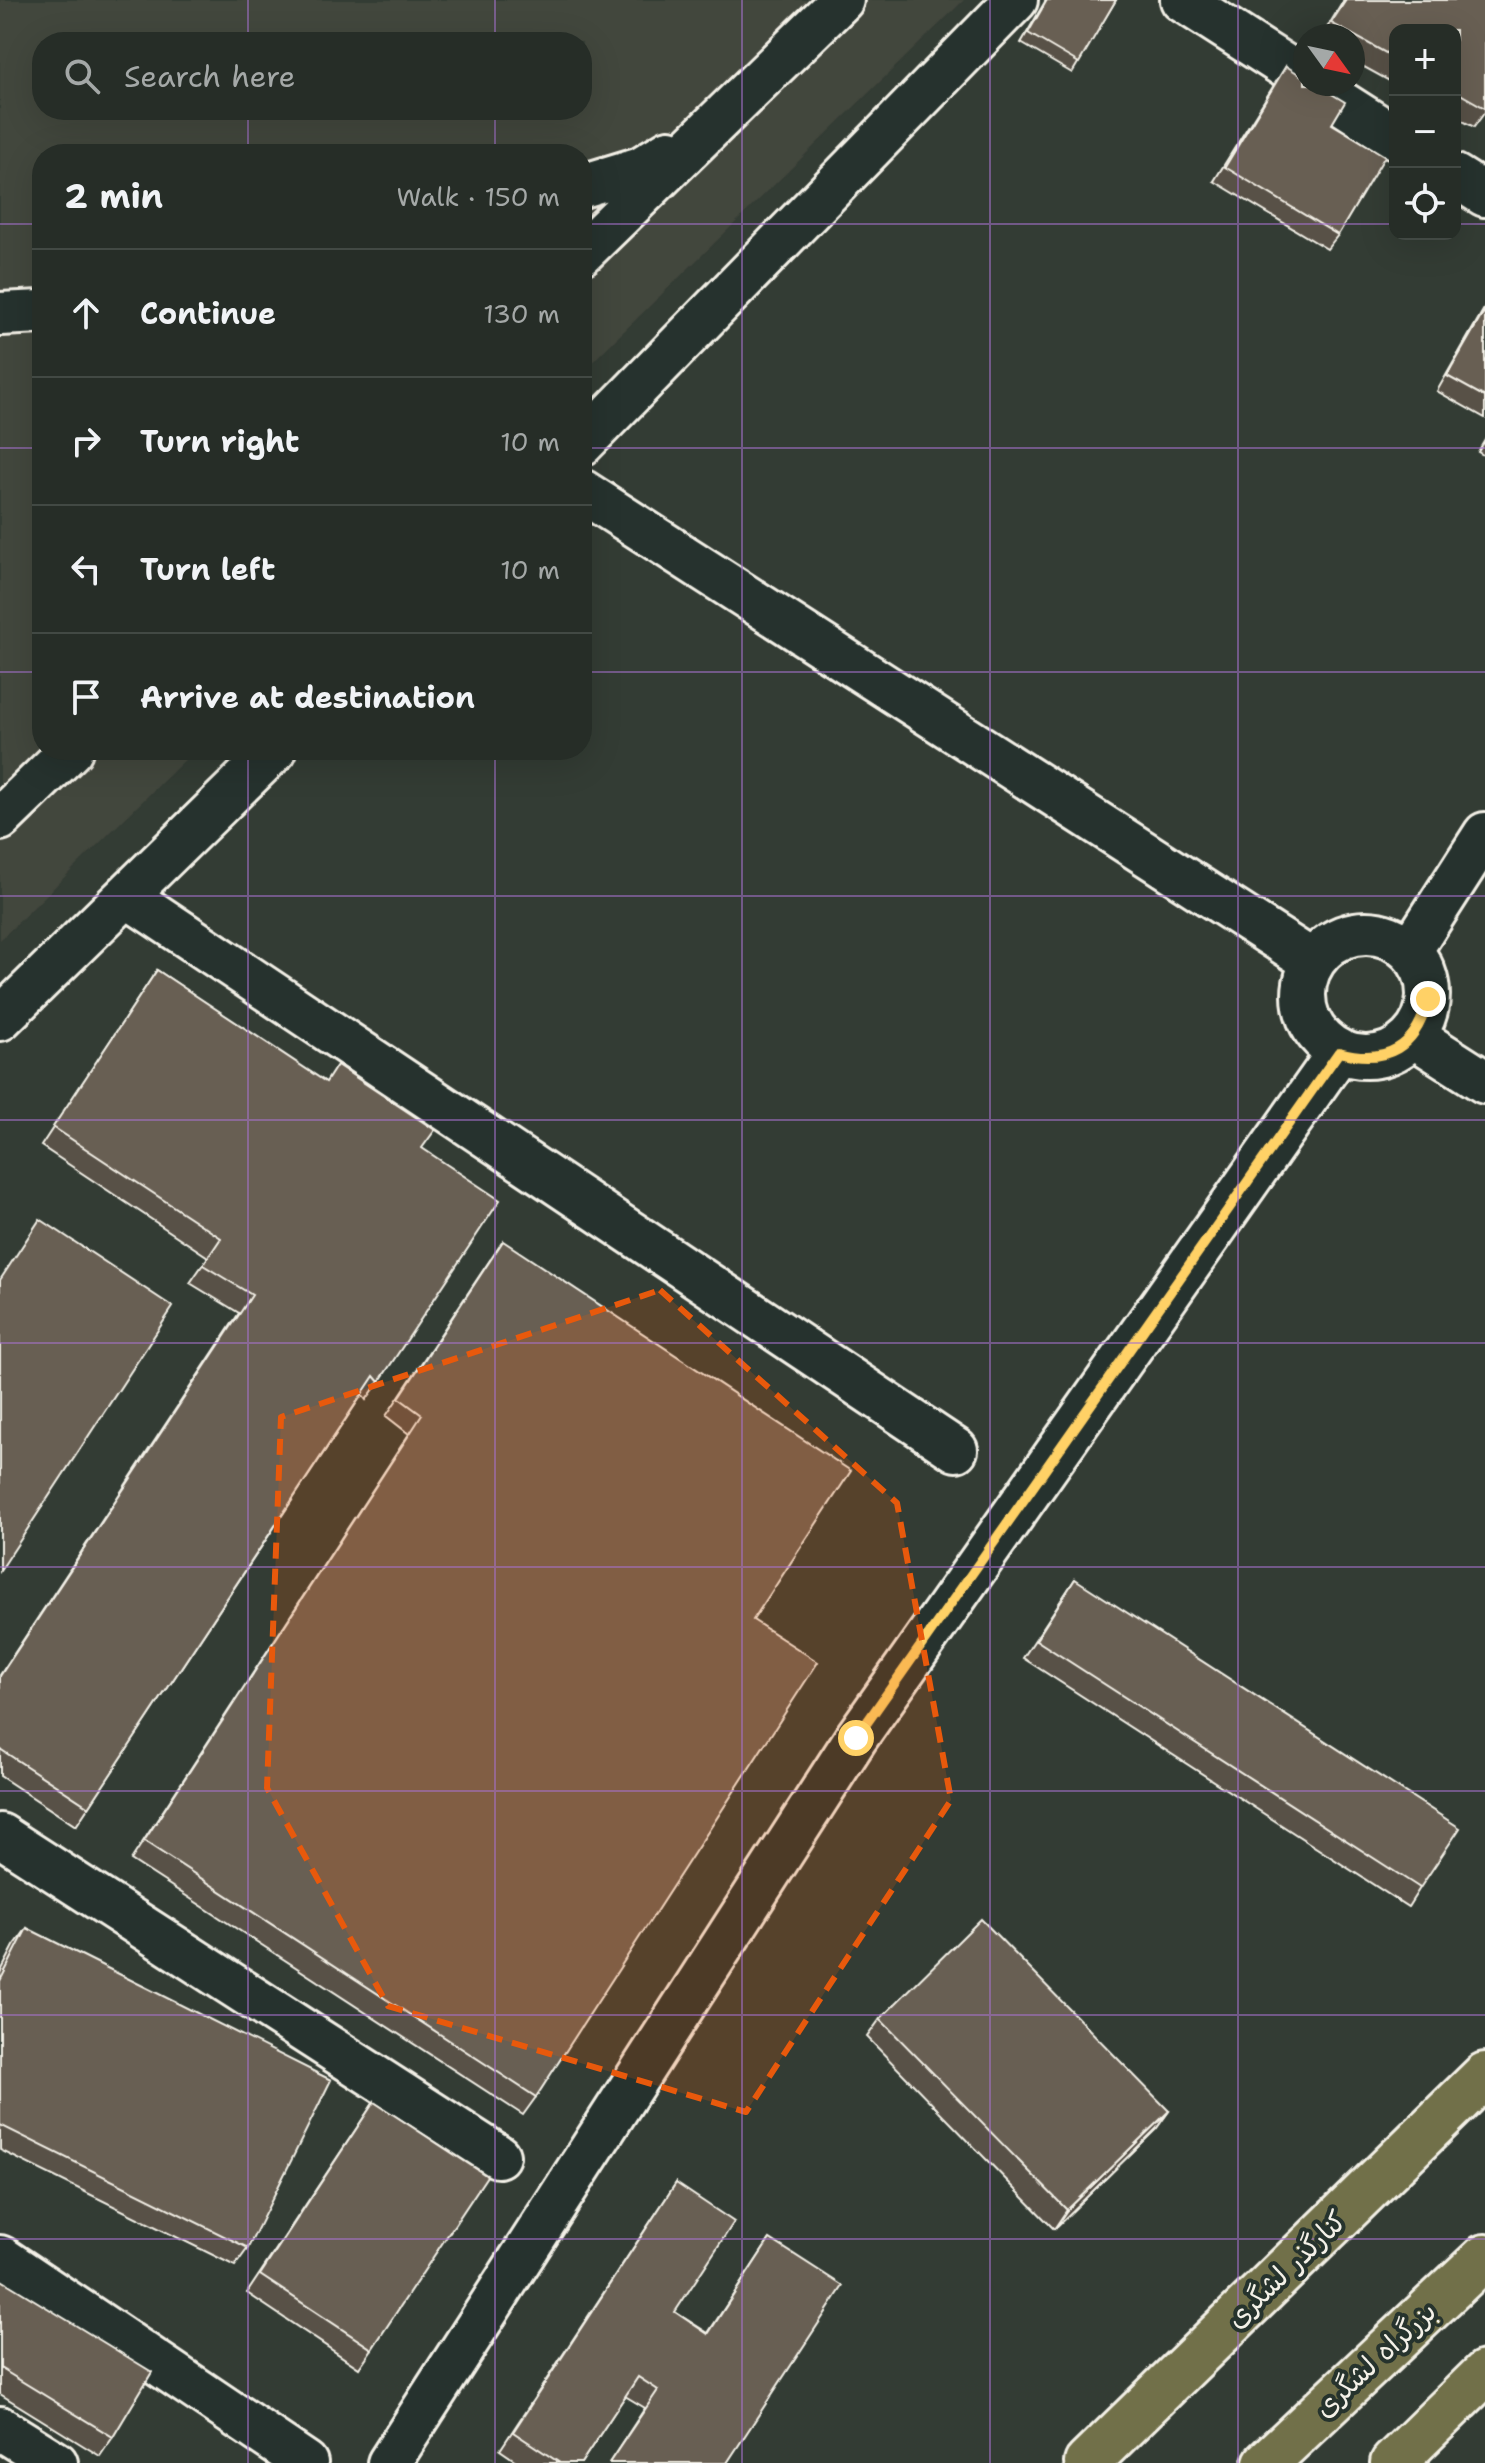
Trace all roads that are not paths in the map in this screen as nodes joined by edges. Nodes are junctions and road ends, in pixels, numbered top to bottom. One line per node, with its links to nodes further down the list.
1 (842, 0): 6 (lane)
2 (1016, 0): 14 (lane)
3 (1182, 0): 4 (lane)
4 (1293, 71)
5 (1331, 96): 7 (lane)
6 (720, 119): 9 (lane); 11 (lane)
7 (1389, 133)
8 (1461, 180): 10 (lane)
9 (592, 183)
10 (1485, 195)
11 (592, 243)
12 (32, 312): 13 (lane)
13 (0, 314)
14 (592, 434)
15 (592, 497): 22 (lane)
16 (61, 760): 18 (lane)
17 (265, 760): 20 (lane)
18 (0, 819)
19 (1485, 834): 21 (lane)
20 (127, 896): 23 (lane); 27 (lane)
21 (1410, 951): 22 (lane); 24 (lane)
22 (1312, 961): 25 (lane)
23 (0, 1019)
24 (1413, 1036): 25 (lane); 26 (lane)
25 (1339, 1052): 38 (lane)
26 (1485, 1082)
27 (956, 1450)
28 (0, 1835): 30 (lane)
29 (1485, 2075): 39 (main road, کنارگذر لشگری)
30 (498, 2156)
31 (0, 2257): 37 (lane)
32 (1485, 2257): 40 (main road, بزرگراه لشگری)
33 (1485, 2373): 41 (main road)
34 (1485, 2398): 42 (main road)
35 (0, 2428): 36 (lane)
36 (56, 2463)
37 (306, 2463)
38 (389, 2463)
39 (1087, 2463)
40 (1266, 2463)
41 (1393, 2463)
42 (1435, 2463)

